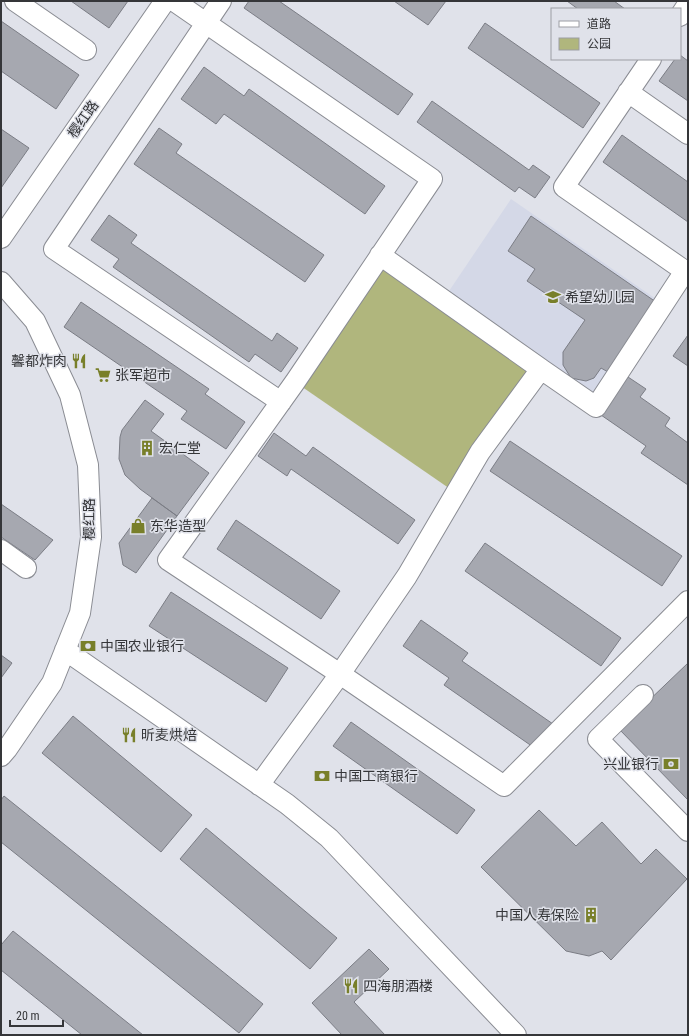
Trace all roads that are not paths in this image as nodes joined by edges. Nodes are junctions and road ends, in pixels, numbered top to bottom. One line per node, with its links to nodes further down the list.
1 (15, 1): 8 (street)
2 (165, 1): 12 (street, 樱红路)
3 (174, 1): 7 (street)
4 (221, 1): 7 (street)
5 (688, 4): 6 (street)
6 (681, 14)
7 (206, 23): 13 (street); 17 (street)
8 (86, 50)
9 (650, 60): 10 (street)
10 (628, 92): 11 (street); 14 (street)
11 (688, 134)
12 (1, 238)
13 (380, 255): 16 (street); 17 (street)
14 (687, 269): 16 (street)
15 (1, 282): 21 (street, 樱红路)
16 (541, 369): 22 (street)
17 (281, 402): 22 (street)
18 (1, 550): 19 (street)
19 (26, 568)
20 (688, 601): 22 (street)
21 (65, 650): 24 (street, 樱红路); 25 (street)
22 (340, 674): 25 (street)
23 (643, 695): 26 (street)
24 (2, 754)
25 (260, 785): 27 (street)
26 (688, 831)
27 (516, 1035)

